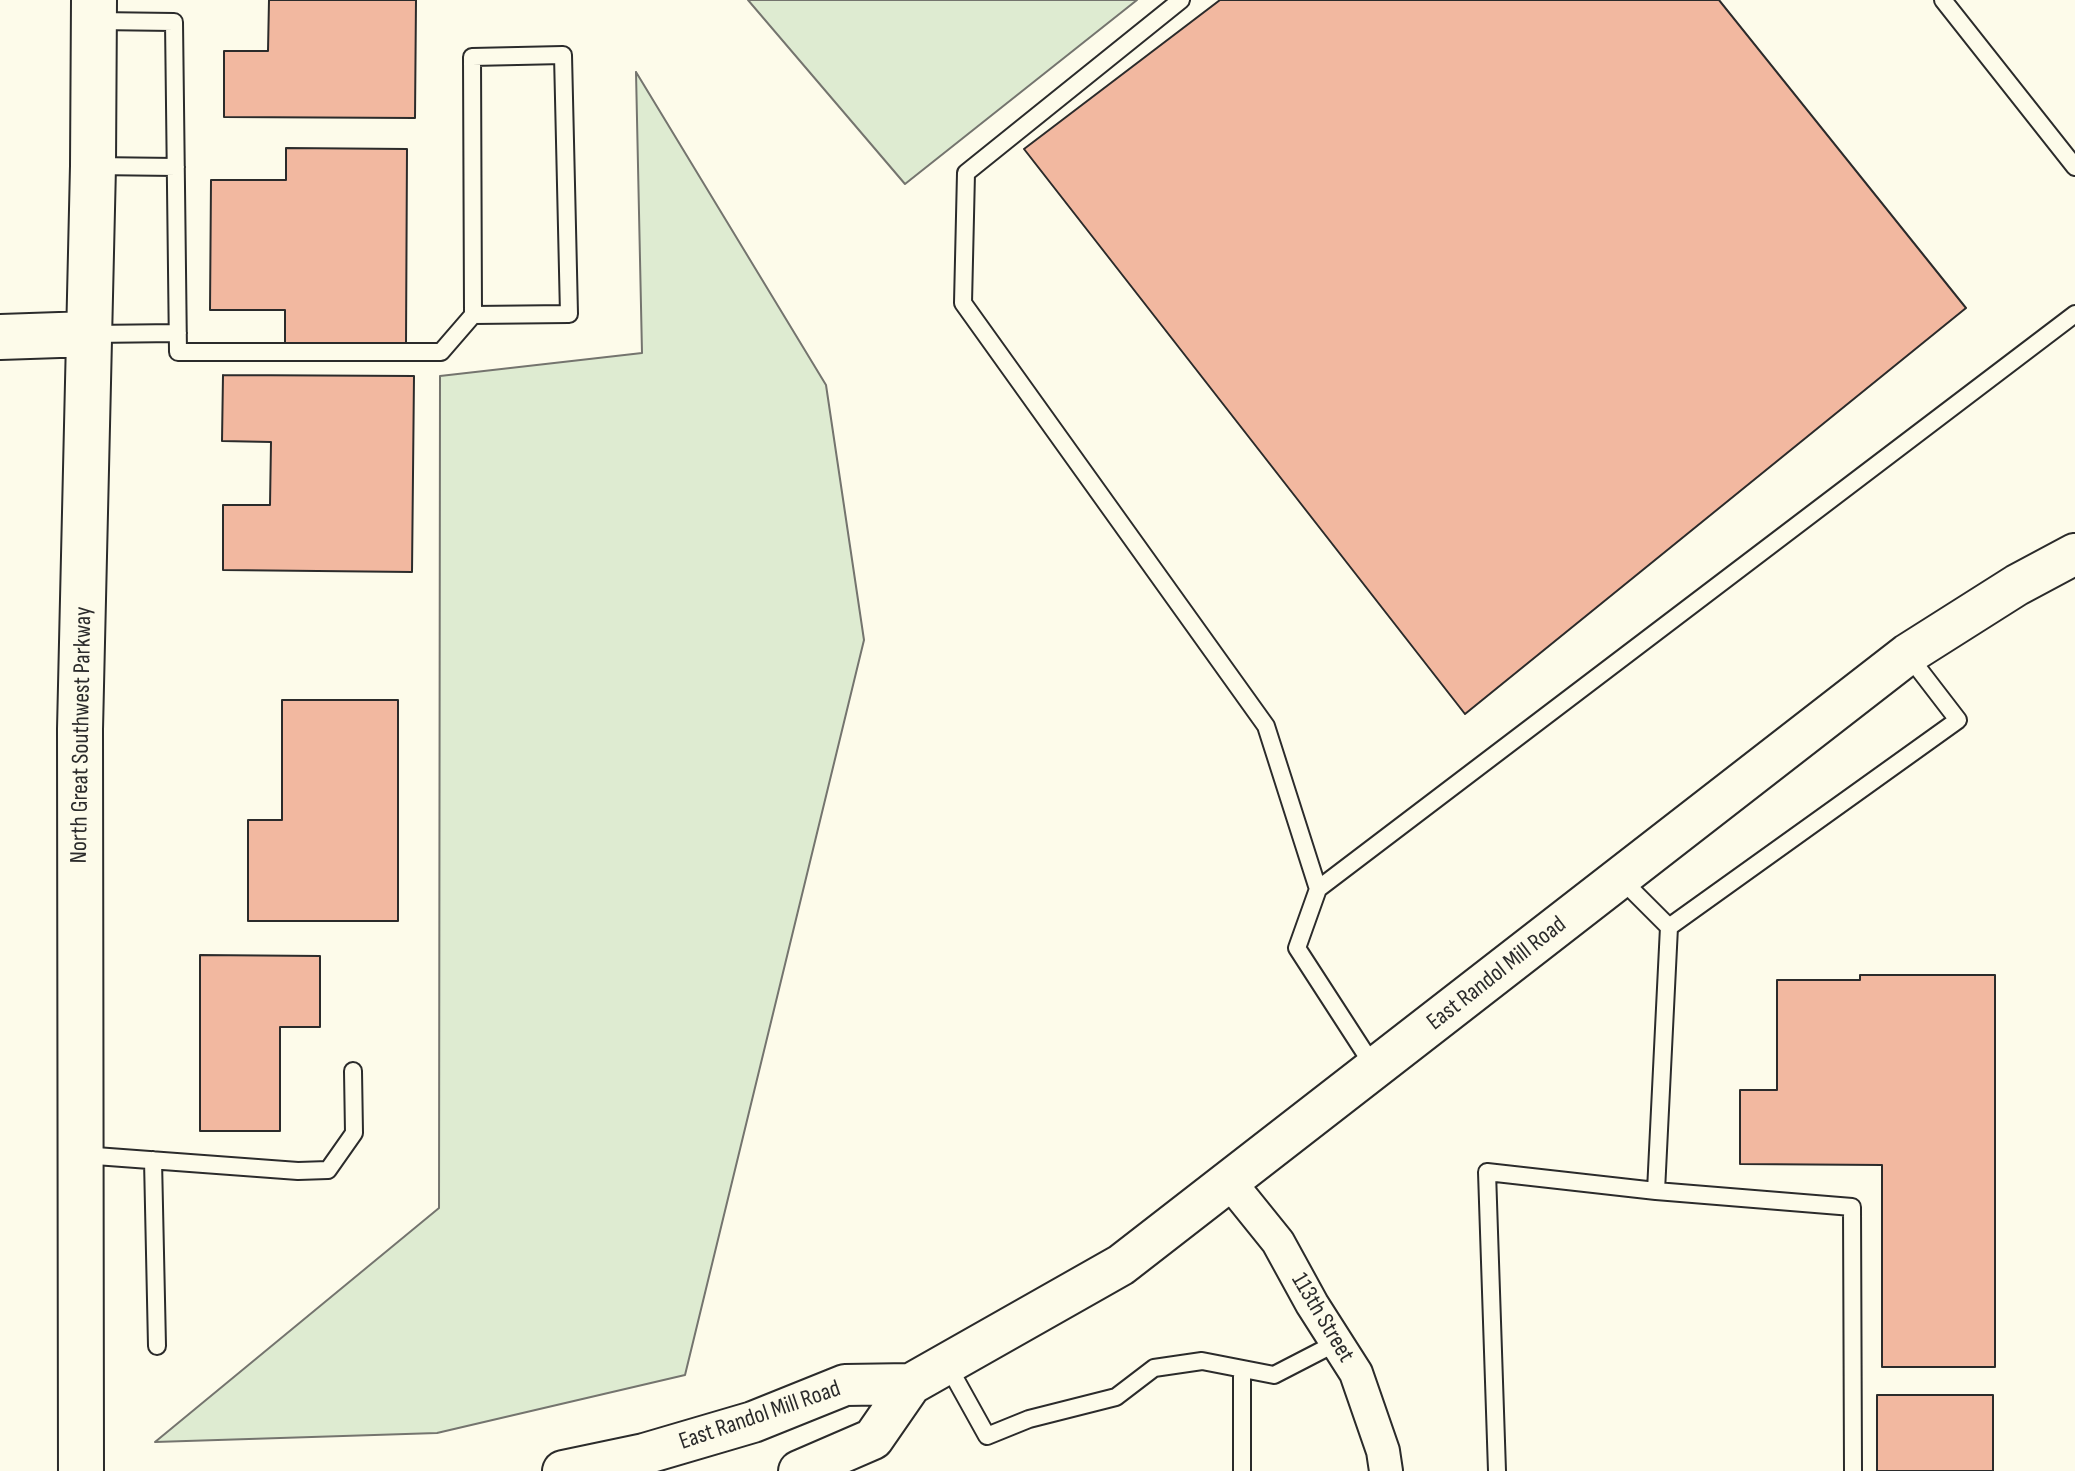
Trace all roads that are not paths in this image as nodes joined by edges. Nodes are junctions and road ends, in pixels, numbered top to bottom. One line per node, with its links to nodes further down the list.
1 (1181, 0): 15 (lane)
2 (1943, 0): 6 (lane)
3 (94, 10): 4 (main road, North Great Southwest Parkway); 5 (lane)
4 (93, 166): 5 (lane); 10 (main road, North Great Southwest Parkway)
5 (176, 167): 9 (lane)
6 (2075, 167)
7 (2075, 314): 15 (lane)
8 (473, 315): 8 (lane); 9 (lane)
9 (178, 333): 10 (lane)
10 (89, 334): 11 (main road); 19 (main road, North Great Southwest Parkway)
11 (0, 337)
12 (2075, 554): 13 (street, East Randol Mill Road)
13 (1908, 654): 14 (street, East Randol Mill Road); 16 (lane)
14 (1620, 878): 16 (lane); 17 (street, East Randol Mill Road)
15 (1318, 889): 17 (lane)
16 (1669, 927): 22 (lane)
17 (1375, 1069): 21 (street, East Randol Mill Road)
18 (353, 1071): 20 (lane)
19 (80, 1154): 20 (lane); 28 (main road, North Great Southwest Parkway)
20 (153, 1160): 24 (lane)
21 (1228, 1180): 23 (street, 113th Street); 25 (street, East Randol Mill Road)
22 (1656, 1191): 33 (lane); 34 (lane)
23 (1336, 1343): 26 (lane); 32 (street, 113th Street)
24 (157, 1346)
25 (947, 1364): 26 (lane); 27 (street, East Randol Mill Road)
26 (1242, 1369): 31 (lane)
27 (911, 1384): 29 (street, East Randol Mill Road); 30 (street, East Randol Mill Road)
28 (81, 1471)
29 (563, 1471)
30 (799, 1471)
31 (1242, 1471)
32 (1386, 1471)
33 (1497, 1471)
34 (1853, 1471)

